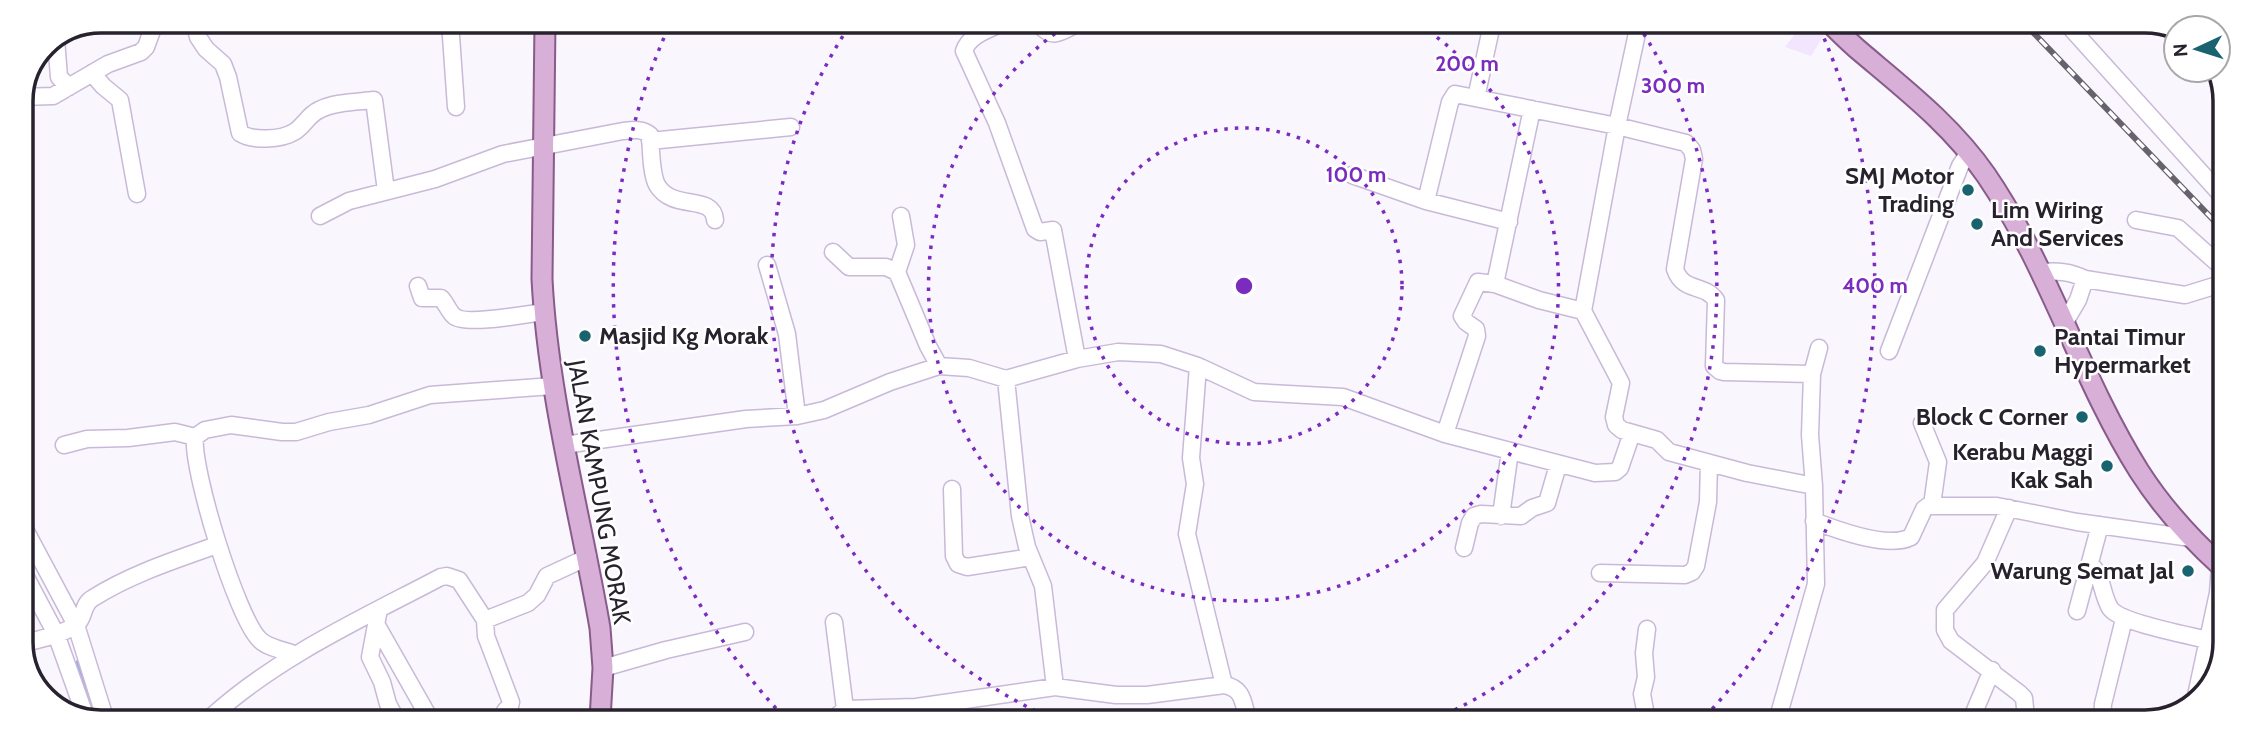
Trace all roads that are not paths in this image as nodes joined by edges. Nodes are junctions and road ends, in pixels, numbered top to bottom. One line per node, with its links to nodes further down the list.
1 (151, 33): 11 (street)
2 (197, 33): 24 (street)
3 (451, 33): 15 (street)
4 (545, 33): 20 (main road, JALAN KAMPUNG MORAK)
5 (983, 33): 46 (street)
6 (1490, 33): 14 (street)
7 (1637, 33): 17 (street)
8 (1840, 33): 21 (main road)
9 (2075, 33): 23 (street)
10 (57, 50): 12 (street)
11 (92, 73): 12 (street); 25 (street)
12 (69, 87): 13 (street)
13 (34, 97)
14 (1476, 98): 16 (street); 26 (street)
15 (456, 107)
16 (1532, 109): 17 (street); 31 (street)
17 (1617, 126): 41 (street); 49 (street)
18 (791, 127): 19 (street)
19 (650, 141): 20 (street); 29 (street)
20 (544, 146): 24 (street); 42 (main road, JALAN KAMPUNG MORAK)
21 (1969, 152): 36 (main road); 45 (street)
22 (1352, 175): 26 (street)
23 (2213, 186)
24 (386, 191): 27 (street)
25 (137, 194)
26 (1426, 201): 31 (street)
27 (320, 216)
28 (901, 216): 35 (street)
29 (715, 220)
30 (2136, 220): 33 (street)
31 (1509, 222): 38 (street)
32 (833, 252): 35 (street)
33 (2213, 259)
34 (767, 265): 52 (street)
35 (897, 272): 47 (street)
36 (2040, 272): 37 (street); 43 (main road)
37 (2085, 279): 40 (street); 43 (street)
38 (1495, 284): 41 (street); 55 (street)
39 (418, 286): 42 (street)
40 (2213, 286)
41 (1583, 311): 54 (street)
42 (544, 312): 51 (main road, JALAN KAMPUNG MORAK)
43 (2064, 322): 69 (main road)
44 (1819, 348): 49 (street)
45 (1889, 351)
46 (1077, 359): 48 (street); 50 (street)
47 (939, 366): 50 (street); 52 (street)
48 (1198, 366): 55 (street); 94 (street)
49 (1812, 374): 62 (street)
50 (1006, 379): 74 (street)
51 (553, 386): 56 (street); 58 (main road, JALAN KAMPUNG MORAK)
52 (797, 416): 58 (street)
53 (1922, 423): 64 (street)
54 (1632, 433): 60 (street); 61 (street)
55 (1445, 434): 59 (street)
56 (195, 437): 57 (street); 70 (street)
57 (64, 445)
58 (564, 445): 73 (main road, JALAN KAMPUNG MORAK)
59 (1510, 452): 61 (street); 66 (street)
60 (1709, 463): 62 (street); 77 (street)
61 (1558, 465): 66 (street)
62 (1814, 486): 67 (street)
63 (953, 489): 74 (street)
64 (1932, 505): 65 (street); 67 (street)
65 (2008, 508): 68 (street); 93 (street)
66 (1501, 516): 71 (street)
67 (1814, 521): 107 (street)
68 (2099, 525): 69 (street); 76 (street)
69 (2191, 538): 75 (main road)
70 (217, 545): 85 (street); 90 (street)
71 (1464, 548)
72 (33, 551): 85 (street)
73 (588, 557): 83 (street); 92 (main road, JALAN KAMPUNG MORAK)
74 (1031, 557): 95 (street)
75 (2213, 559)
76 (2090, 564): 79 (street); 82 (street)
77 (1600, 573)
78 (33, 584): 85 (street)
79 (2077, 611)
80 (378, 616): 83 (street); 90 (street); 99 (street); 100 (street)
81 (2213, 616): 89 (street)
82 (2124, 619): 89 (street); 110 (street)
83 (485, 620): 101 (street)
84 (834, 622): 103 (street)
85 (66, 629): 88 (street); 96 (street); 97 (street)
86 (1647, 629): 106 (street)
87 (745, 632): 92 (street)
88 (33, 640)
89 (2208, 640): 91 (street)
90 (295, 654): 98 (street)
91 (2210, 660)
92 (603, 668): 102 (main road, JALAN KAMPUNG MORAK)
93 (1992, 670): 108 (street); 109 (street)
94 (1224, 685): 95 (street); 105 (street)
95 (1055, 687): 104 (street)
96 (84, 707)
97 (101, 710)
98 (219, 710)
99 (391, 710)
100 (425, 710)
101 (506, 710)
102 (601, 710)
103 (840, 710)
104 (883, 710)
105 (1245, 710)
106 (1645, 710)
107 (1780, 710)
108 (1975, 710)
109 (2025, 710)
110 (2103, 710)

